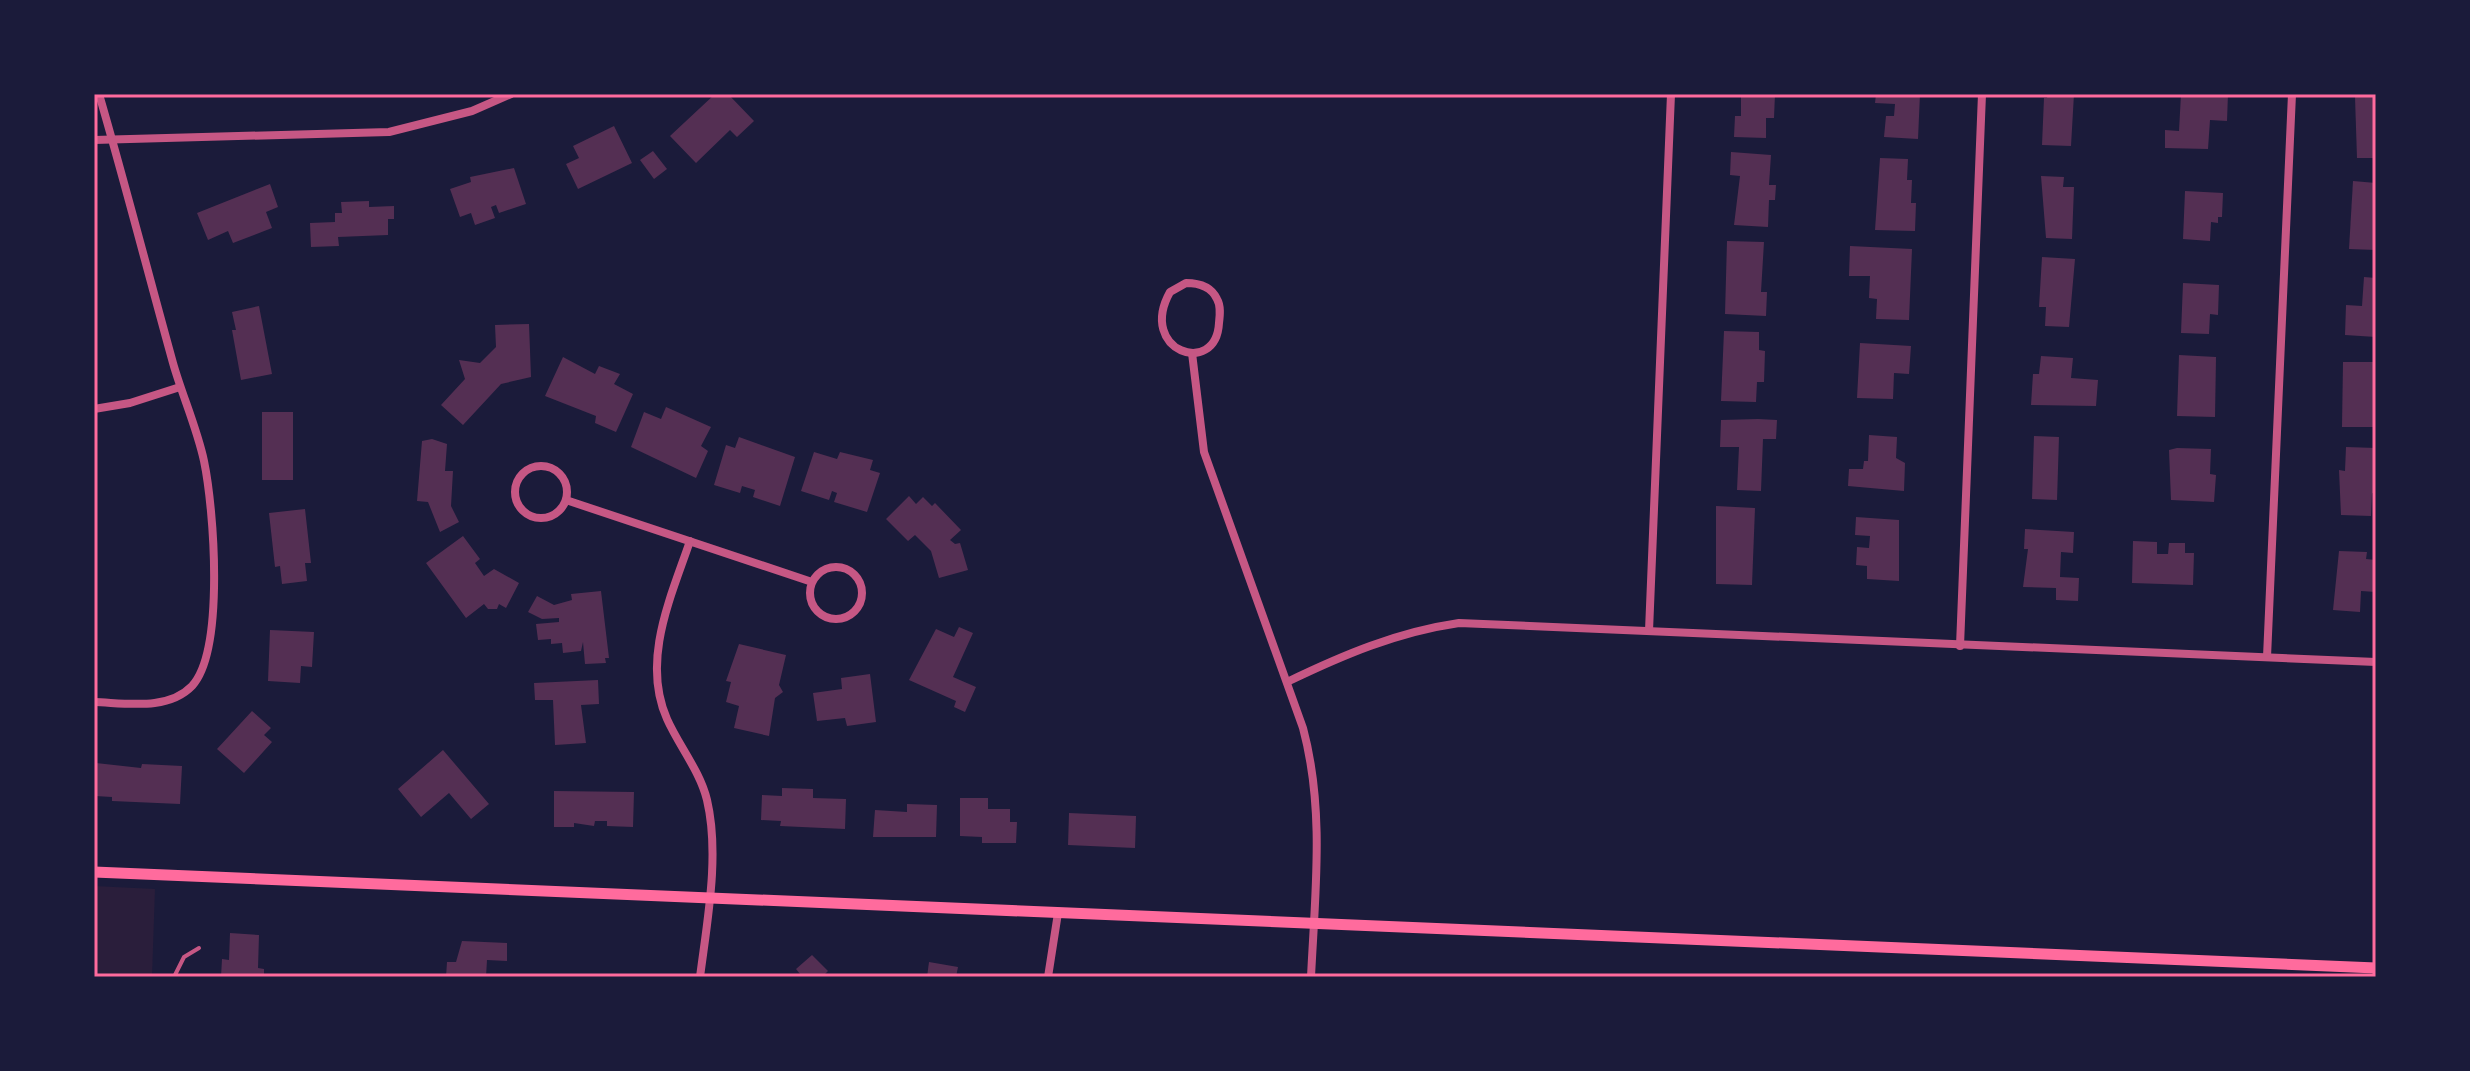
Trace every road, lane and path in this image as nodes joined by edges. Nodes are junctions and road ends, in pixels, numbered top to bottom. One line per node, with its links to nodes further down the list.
1 (99, 94): 7 (street)
2 (511, 94): 7 (street)
3 (1671, 94): 14 (street)
4 (1982, 94): 15 (street)
5 (2292, 94): 16 (street)
6 (94, 140): 7 (street)
7 (112, 141): 9 (street)
8 (1192, 353): 8 (street); 18 (street)
9 (180, 387): 10 (street); 19 (street)
10 (94, 409)
11 (566, 500): 11 (street); 12 (street)
12 (690, 541): 13 (street); 21 (street)
13 (812, 582): 13 (street)
14 (1649, 631): 15 (street); 18 (street)
15 (1960, 646): 16 (street)
16 (2267, 657): 17 (street)
17 (2376, 662)
18 (1287, 682): 23 (street)
19 (94, 702)
20 (94, 872): 21 (main road)
21 (708, 899): 22 (main road); 27 (street)
22 (1058, 913): 23 (main road); 28 (street)
23 (1314, 923): 25 (main road); 29 (street)
24 (199, 948): 26 (lane)
25 (2376, 968)
26 (174, 977)
27 (700, 977)
28 (1048, 977)
29 (1311, 977)

